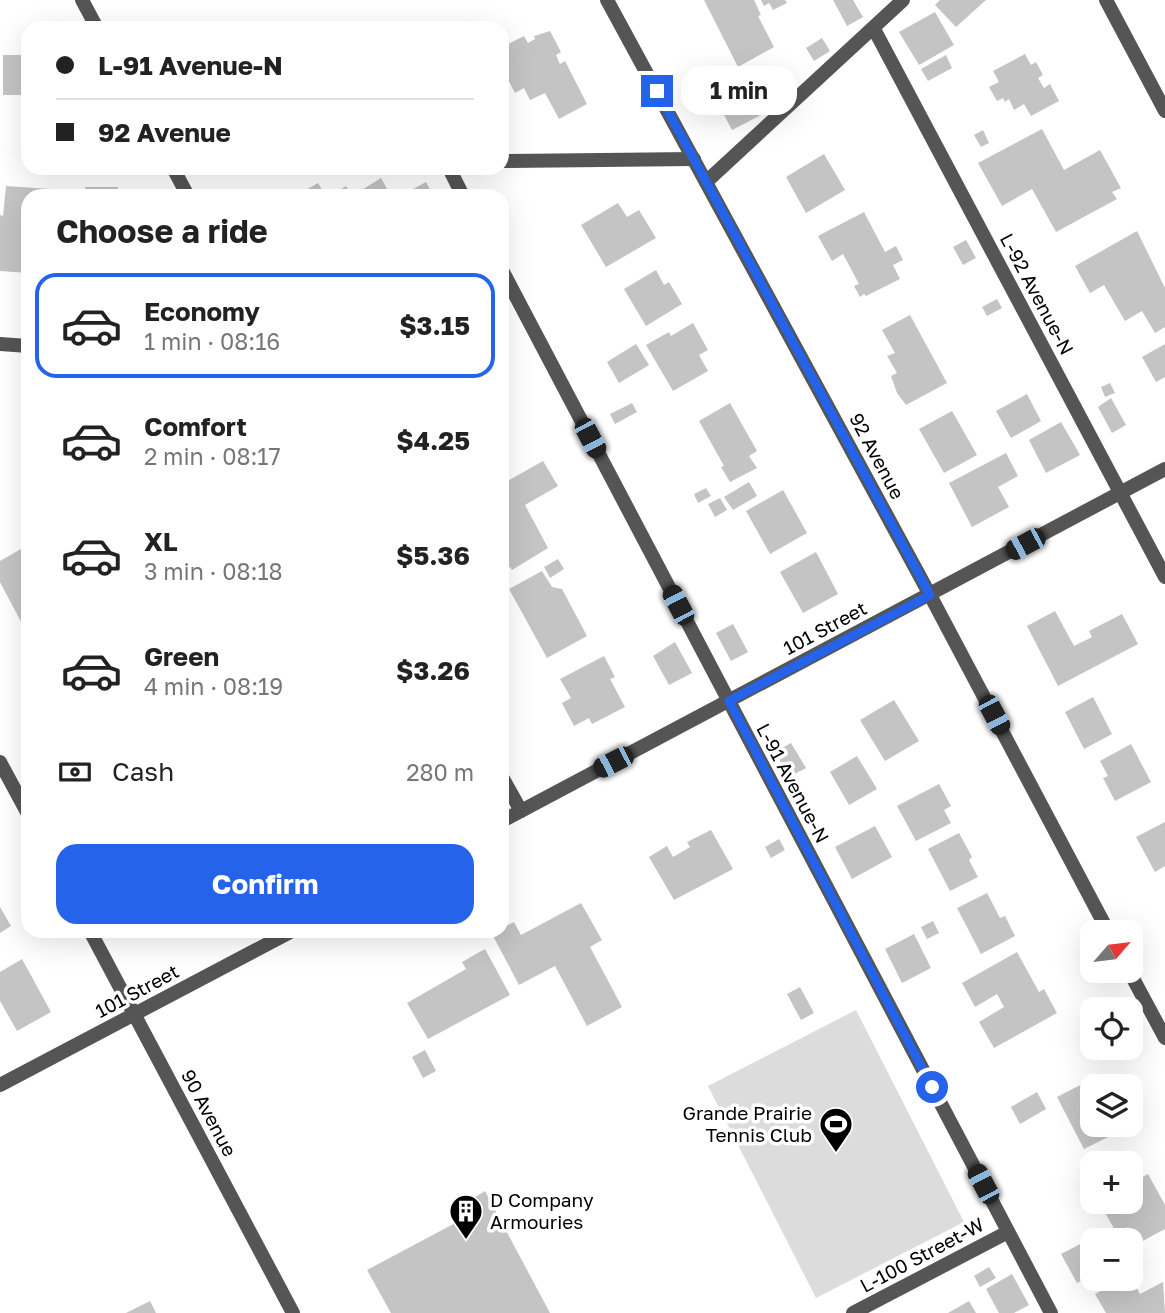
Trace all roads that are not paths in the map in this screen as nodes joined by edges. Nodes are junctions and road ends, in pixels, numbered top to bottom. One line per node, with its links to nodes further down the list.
1 (82, 0): 5 (street)
2 (607, 0): 8 (street, 92 Avenue)
3 (903, 0): 6 (street)
4 (1106, 0): 7 (street)
5 (93, 21)
6 (874, 29): 10 (street); 15 (street, L-92 Avenue-N)
7 (1165, 111)
8 (694, 159): 9 (street); 10 (street, 92 Avenue)
9 (509, 161)
10 (706, 182): 17 (street, 92 Avenue)
11 (509, 283): 18 (street, L-91 Avenue-N)
12 (0, 344): 13 (street)
13 (21, 346)
14 (1165, 469): 15 (street, 101 Street)
15 (1120, 492): 16 (street, L-92 Avenue-N); 17 (street, 101 Street)
16 (1165, 578)
17 (930, 595): 18 (street, 101 Street); 24 (street, 92 Avenue)
18 (729, 701): 22 (street, 101 Street); 31 (street, L-91 Avenue-N)
19 (0, 762): 21 (street)
20 (509, 790): 22 (street)
21 (21, 801)
22 (521, 811): 23 (street, 101 Street)
23 (509, 817)
24 (1102, 920)
25 (94, 938): 28 (street, 90 Avenue)
26 (279, 938): 28 (street, 101 Street)
27 (1136, 984): 29 (street)
28 (135, 1014): 30 (street, 101 Street); 32 (street, 90 Avenue)
29 (1165, 1038)
30 (0, 1085)
31 (1008, 1232): 33 (street, L-100 Street-W); 34 (street, L-91 Avenue-N)
32 (293, 1313)
33 (853, 1313)
34 (1051, 1313)

